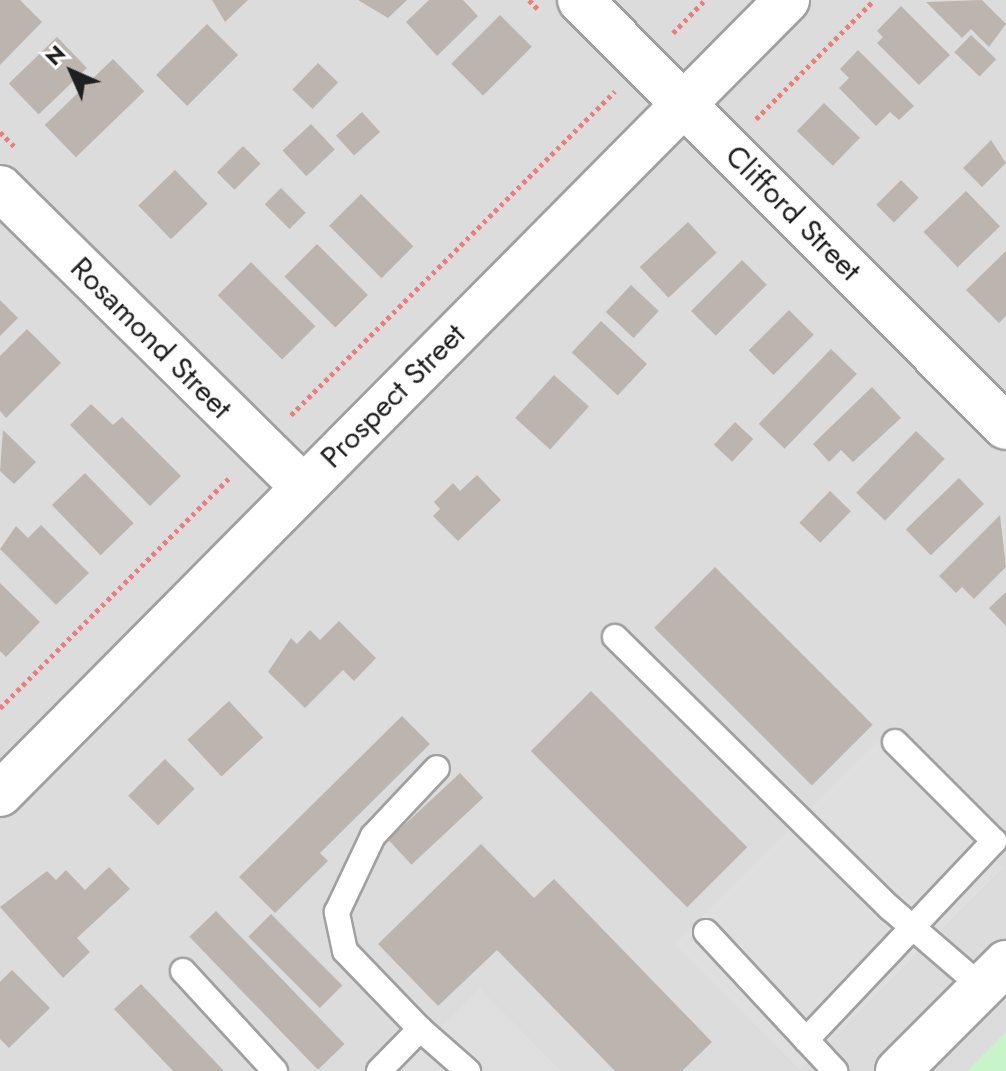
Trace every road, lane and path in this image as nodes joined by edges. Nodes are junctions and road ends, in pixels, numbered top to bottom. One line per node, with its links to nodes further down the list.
1 (580, 0): 5 (street, Clifford Street)
2 (705, 0): 5 (path)
3 (787, 0): 6 (street, Prospect Street)
4 (874, 0): 7 (path)
5 (643, 63): 6 (street, Clifford Street); 10 (path)
6 (684, 104): 7 (street, Clifford Street); 11 (street, Prospect Street)
7 (727, 148): 9 (street, Clifford Street)
8 (0, 188): 10 (street, Rosamond Street)
9 (1006, 427)
10 (261, 446): 11 (street, Rosamond Street); 13 (path)
11 (303, 487): 16 (street, Prospect Street)
12 (615, 637): 17 (lane)
13 (0, 708)
14 (895, 742): 17 (lane)
15 (437, 768): 21 (lane)
16 (0, 794)
17 (915, 930): 20 (lane); 22 (lane)
18 (706, 932): 22 (lane)
19 (183, 971): 23 (lane)
20 (994, 975): 27 (street)
21 (420, 1029): 24 (lane); 25 (lane)
22 (806, 1040): 26 (lane)
23 (275, 1071)
24 (379, 1071)
25 (468, 1071)
26 (835, 1071)
27 (898, 1071)

